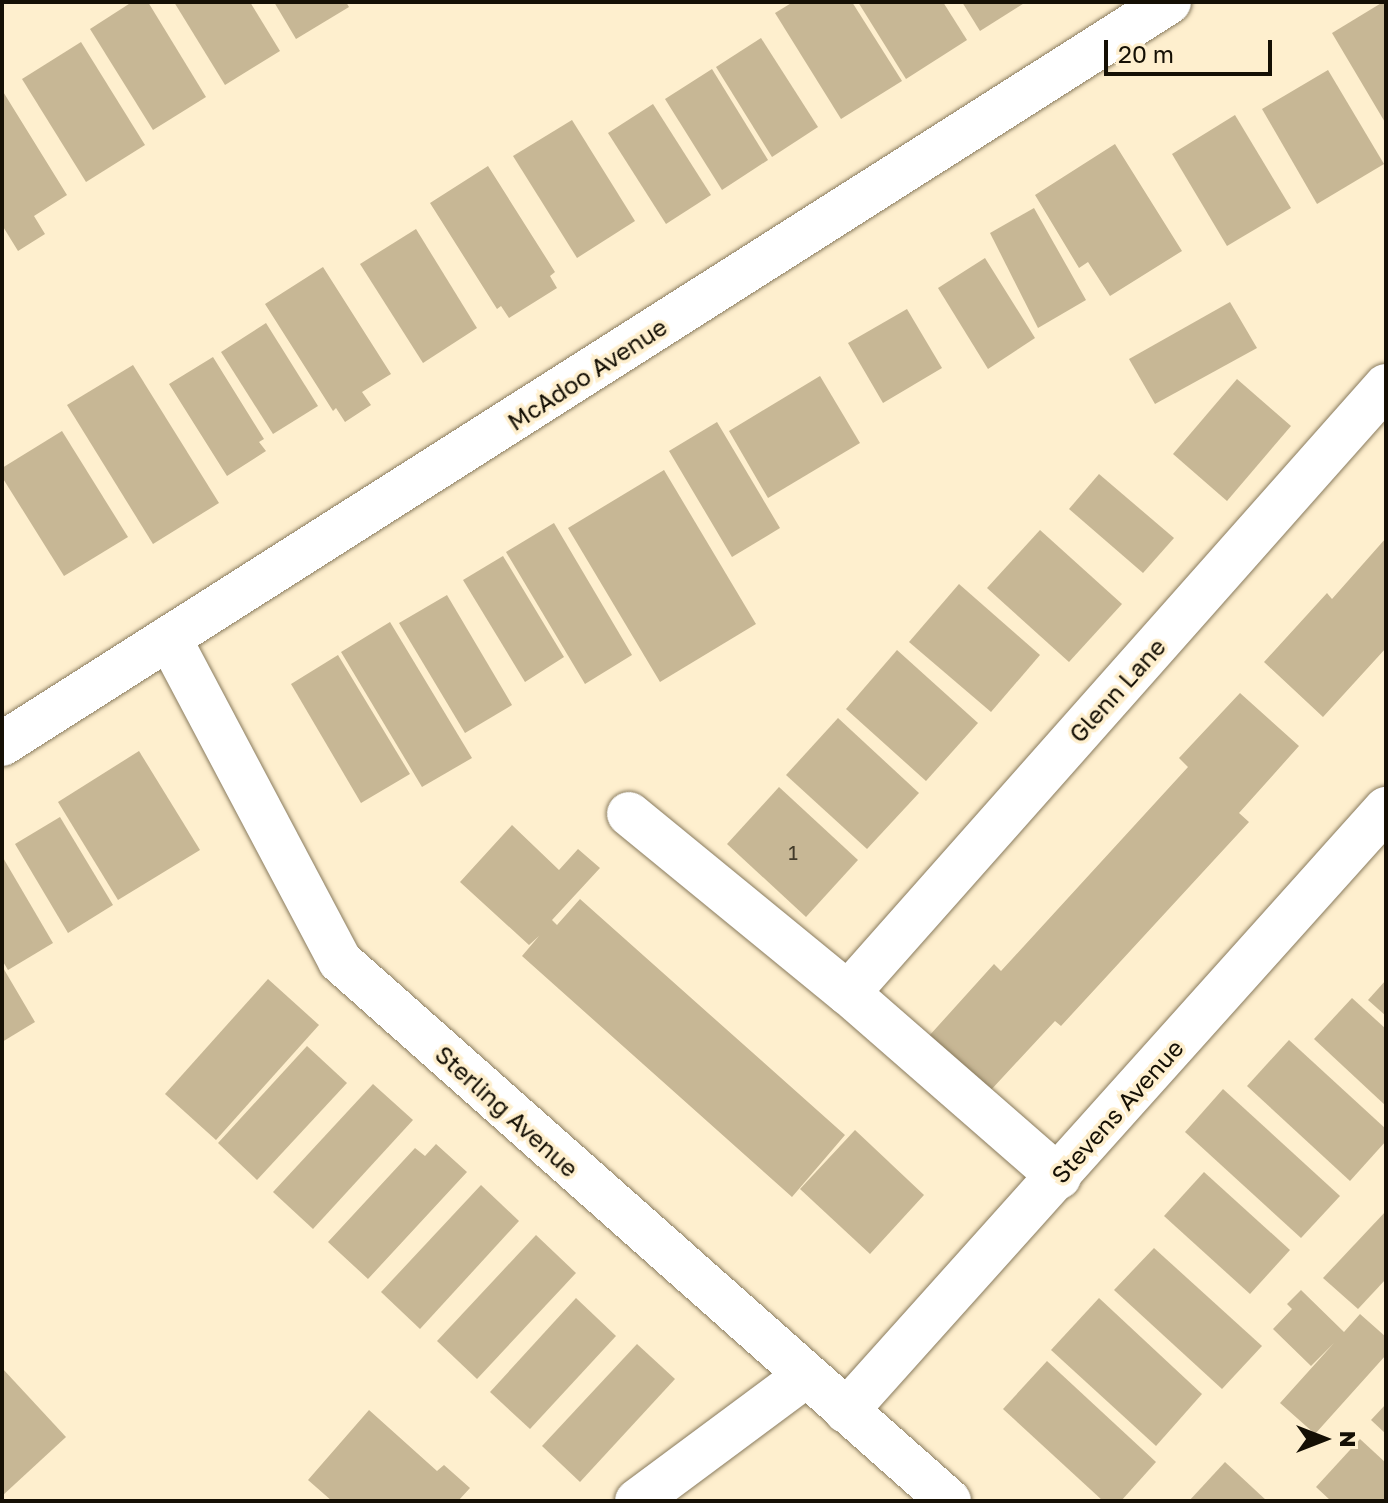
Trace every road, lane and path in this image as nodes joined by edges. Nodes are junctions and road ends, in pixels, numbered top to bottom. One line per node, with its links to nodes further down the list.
1 (1169, 2): 3 (street, McAdoo Avenue)
2 (1386, 386): 7 (street, Glenn Lane)
3 (169, 638): 4 (street, McAdoo Avenue); 9 (street, Sterling Avenue)
4 (2, 744)
5 (1386, 809): 8 (street, Stevens Avenue)
6 (629, 814): 7 (street)
7 (848, 993): 8 (street)
8 (1059, 1177): 10 (street, Stevens Avenue)
9 (804, 1377): 10 (street, Sterling Avenue); 11 (street)
10 (846, 1411): 12 (street, Sterling Avenue)
11 (637, 1501)
12 (949, 1501)

